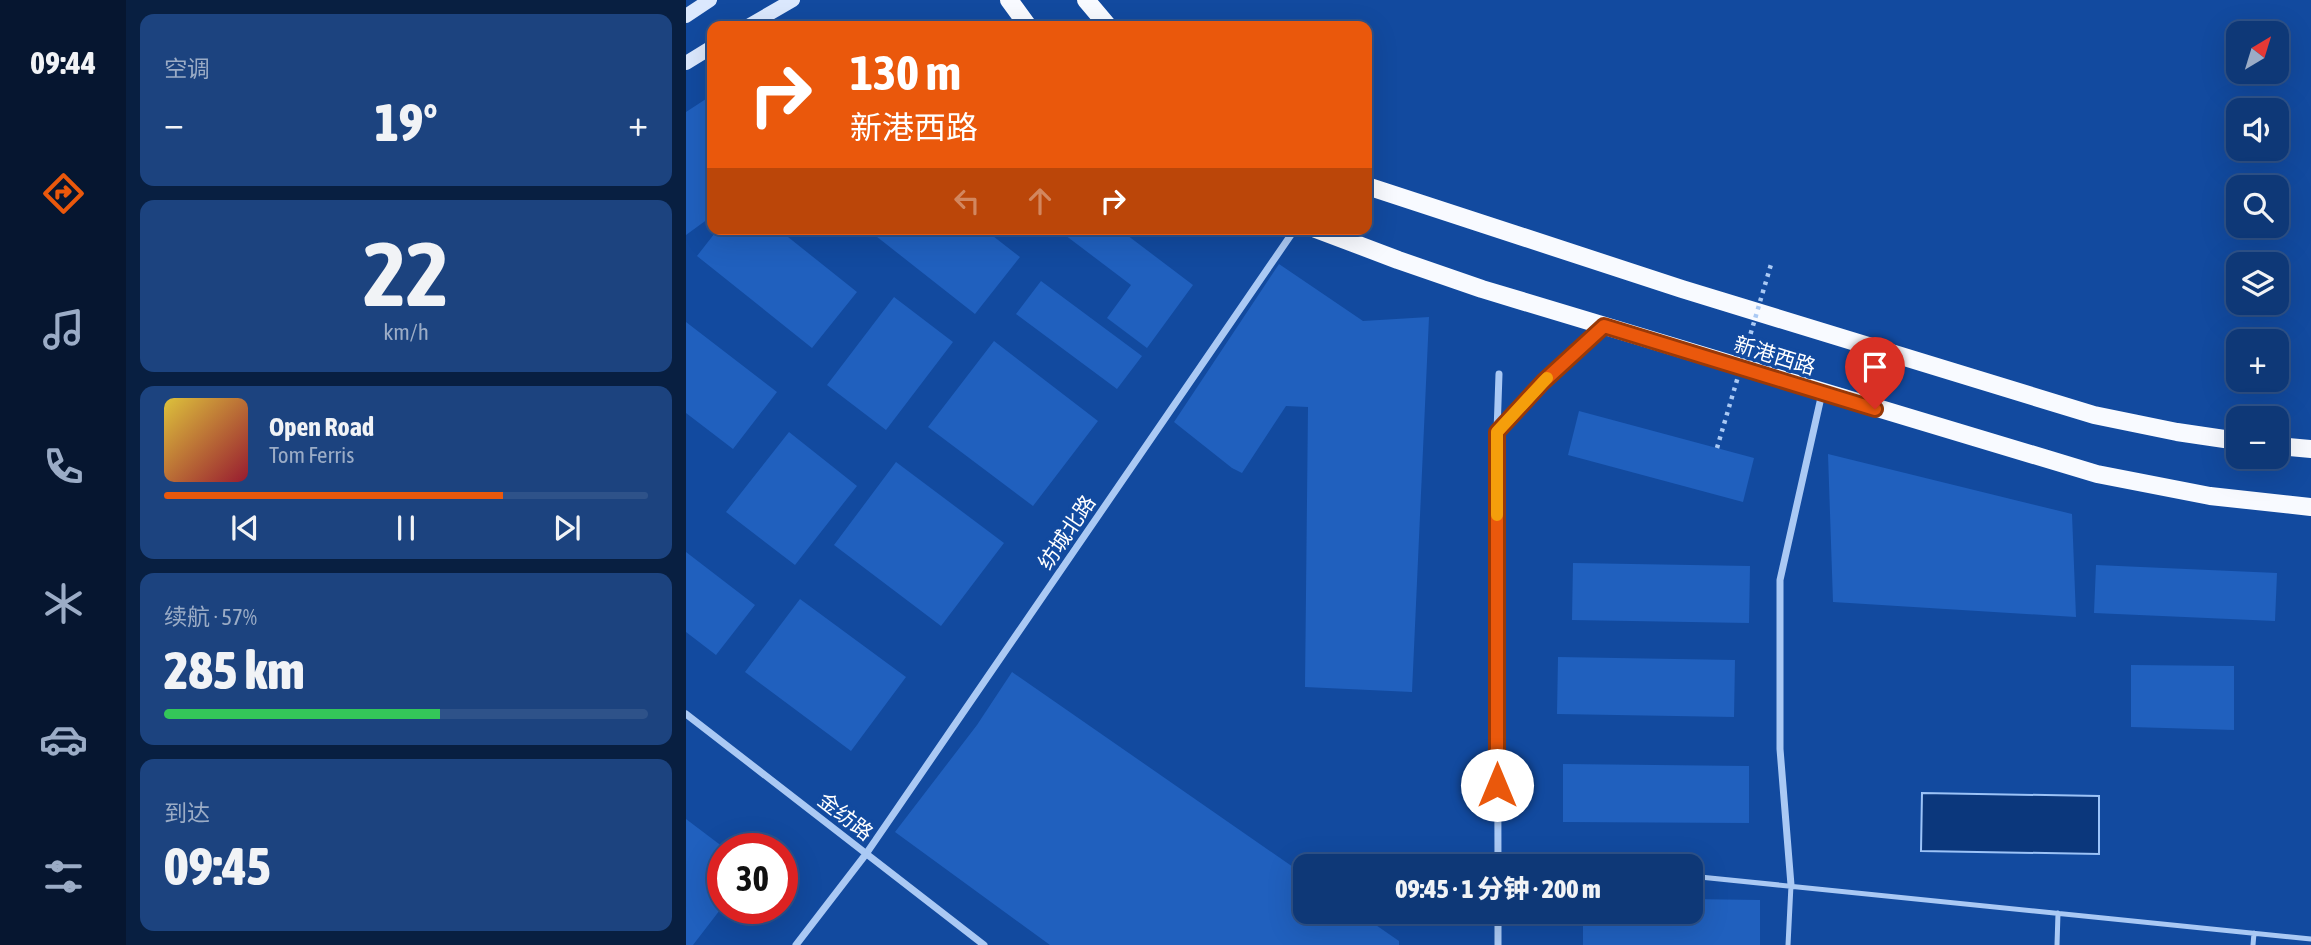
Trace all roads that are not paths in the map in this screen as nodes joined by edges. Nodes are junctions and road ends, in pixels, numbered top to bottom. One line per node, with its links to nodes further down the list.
1 (710, 0): 5 (main road)
2 (793, 0): 6 (main road)
3 (1009, 0): 7 (main road)
4 (1086, 0): 8 (main road)
5 (686, 16)
6 (757, 21)
7 (1024, 21)
8 (1104, 21)
9 (707, 50): 10 (main road)
10 (686, 63)
11 (1372, 188): 18 (main road, 新港西路)
12 (1291, 235): 23 (street, 纺城北路)
13 (1332, 235): 14 (main road, 新港西路)
14 (1604, 326): 16 (main road, 新港西路); 17 (street)
15 (1499, 374): 17 (street)
16 (1822, 393): 21 (main road, 新港西路); 26 (street)
17 (1497, 432): 24 (street)
18 (2226, 439)
19 (2289, 447): 20 (main road)
20 (2311, 449)
21 (2311, 507)
22 (686, 714): 23 (street, 金纺路)
23 (866, 854): 31 (street, 纺城北路); 32 (street, 金纺路)
24 (1497, 854)
25 (1703, 877): 26 (lane)
26 (1791, 885): 27 (lane); 34 (lane)
27 (2058, 913): 29 (lane); 35 (lane)
28 (1498, 924): 33 (street)
29 (2254, 933): 30 (lane); 36 (lane)
30 (2311, 939)
31 (796, 945)
32 (984, 945)
33 (1498, 945)
34 (1788, 945)
35 (2057, 945)
36 (2253, 945)

